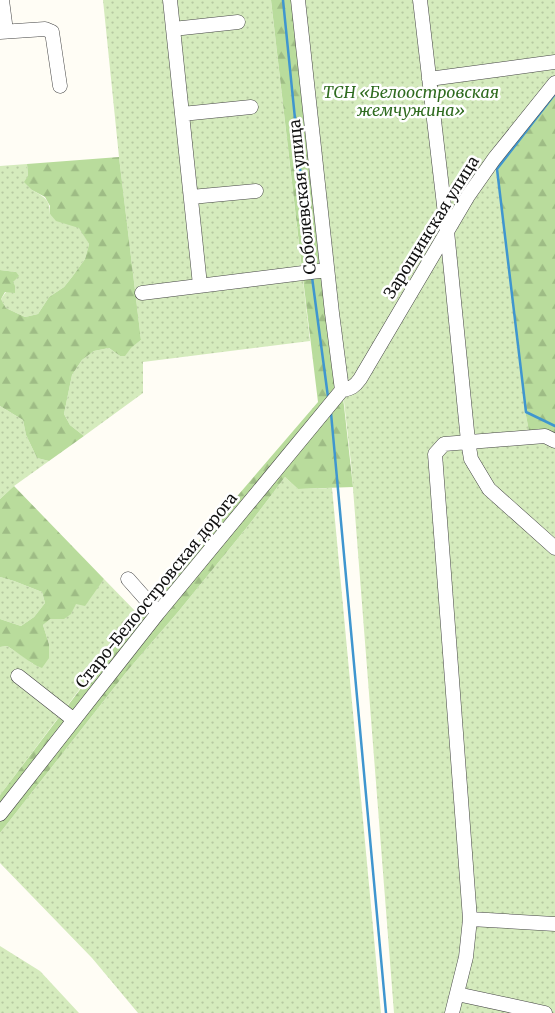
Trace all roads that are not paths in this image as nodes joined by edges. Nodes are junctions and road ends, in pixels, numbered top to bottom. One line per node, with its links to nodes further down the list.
1 (2, 0): 7 (street)
2 (170, 0): 6 (street)
3 (298, 0): 17 (street, Соболевская улица)
4 (420, 0): 9 (street)
5 (238, 22): 6 (street)
6 (173, 29): 13 (street)
7 (3, 32): 11 (street)
8 (555, 62): 9 (street)
9 (429, 79): 16 (street)
10 (555, 82): 16 (street, Зарощинская улица)
11 (60, 86)
12 (251, 107): 13 (street)
13 (182, 114): 15 (street)
14 (256, 191): 15 (street)
15 (191, 197): 18 (street)
16 (447, 231): 20 (street, Зарощинская улица); 22 (street)
17 (327, 270): 18 (street); 20 (street, Соболевская улица)
18 (200, 285): 19 (street)
19 (142, 293)
20 (342, 390): 25 (street, Старо-Белоостровская дорога)
21 (555, 441): 22 (street)
22 (468, 442): 23 (street); 29 (street)
23 (555, 548)
24 (128, 579): 25 (street)
25 (158, 613): 27 (street, Старо-Белоостровская дорога)
26 (18, 676): 27 (street)
27 (74, 720): 28 (street, Старо-Белоостровская дорога)
28 (0, 814)
29 (470, 919): 30 (street); 31 (street)
30 (555, 924)
31 (456, 994): 32 (street); 33 (street)
32 (452, 1013)
33 (545, 1013)

